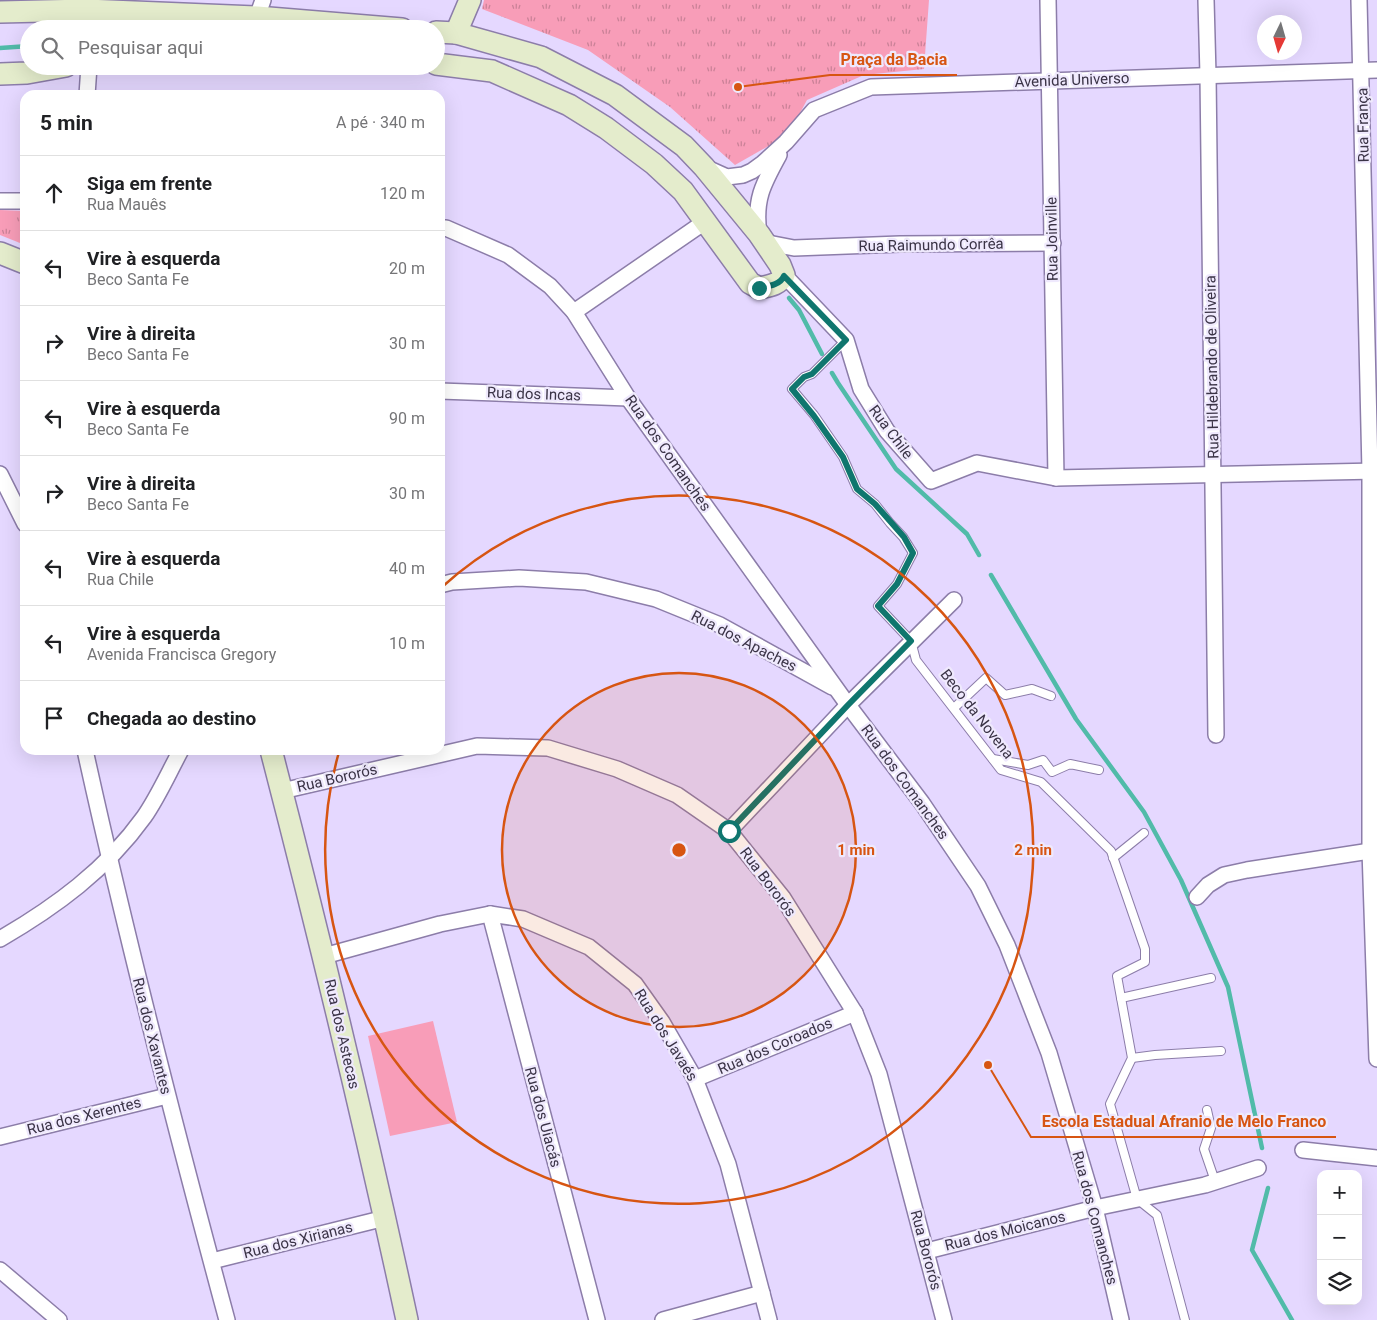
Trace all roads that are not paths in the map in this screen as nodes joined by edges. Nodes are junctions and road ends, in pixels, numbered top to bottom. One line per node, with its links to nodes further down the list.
1 (470, 0): 9 (main road)
2 (1048, 0): 16 (street, Rua Joinville)
3 (1206, 0): 15 (street, Rua Hildebrando de Oliveira)
4 (1359, 0): 11 (street, Rua França)
5 (260, 8): 7 (main road); 8 (main road)
6 (0, 12): 7 (main road)
7 (88, 13)
8 (341, 20)
9 (446, 32): 19 (main road)
10 (445, 65): 22 (main road)
11 (1369, 70): 15 (street, Avenida Universo); 34 (street, Rua França)
12 (20, 73): 13 (main road)
13 (0, 74)
14 (88, 75): 17 (street)
15 (1208, 75): 16 (street, Avenida Universo); 36 (street, Rua Hildebrando de Oliveira)
16 (1048, 81): 18 (street, Avenida Universo); 25 (street, Rua Joinville)
17 (87, 90)
18 (786, 142): 19 (street); 24 (street)
19 (704, 167): 24 (main road)
20 (0, 201): 21 (street)
21 (20, 201)
22 (706, 222): 29 (main road); 30 (street)
23 (445, 228): 30 (street, Rua dos Comanches)
24 (761, 238): 26 (street, Rua Raimundo Corrêa); 29 (main road)
25 (1053, 244): 26 (street, Rua Raimundo Corrêa); 37 (street, Rua Joinville)
26 (809, 248): 29 (street, Rua Raimundo Corrêa)
27 (0, 253): 28 (main road)
28 (20, 261)
29 (782, 270): 31 (street, Rua Chile)
30 (574, 312): 33 (street, Rua dos Comanches)
31 (846, 340): 37 (street, Rua Chile); 41 (lane)
32 (445, 391): 33 (street, Rua dos Incas)
33 (628, 398): 42 (street, Rua dos Comanches)
34 (1374, 471): 36 (street); 57 (street, Rua França)
35 (0, 474): 38 (street)
36 (1213, 474): 37 (street); 46 (street, Rua Hildebrando de Oliveira)
37 (1056, 478)
38 (20, 514)
39 (445, 584): 42 (street, Rua dos Apaches)
40 (954, 600): 41 (street)
41 (911, 641): 44 (street); 45 (lane, Beco da Novena)
42 (838, 690): 44 (street, Rua dos Comanches)
43 (1051, 696): 45 (lane)
44 (848, 705): 55 (street); 79 (street, Rua dos Comanches)
45 (954, 708): 52 (lane, Beco da Novena)
46 (1216, 735)
47 (445, 753): 55 (street, Rua Bororós)
48 (86, 755): 59 (street, Rua dos Xavantes)
49 (178, 755): 59 (street)
50 (272, 755): 54 (main road, Rua dos Astecas)
51 (438, 755): 54 (street, Rua Bororós)
52 (993, 759): 53 (lane); 58 (lane, Beco da Novena)
53 (1099, 770)
54 (282, 791): 63 (main road, Rua dos Astecas)
55 (729, 831): 66 (street, Rua Bororós)
56 (1144, 833): 58 (lane)
57 (1374, 850): 60 (street); 69 (street, Rua França)
58 (1114, 858): 65 (lane, Beco da Novena)
59 (109, 860): 62 (street); 71 (street, Rua dos Xavantes)
60 (1197, 897)
61 (490, 914): 63 (street, Rua dos Javaés); 70 (street, Rua dos Javaés); 88 (street, Rua dos Uiacás)
62 (0, 939)
63 (324, 956): 80 (main road, Rua dos Astecas)
64 (1211, 978): 65 (lane)
65 (1121, 998): 68 (lane, Beco da Novena)
66 (855, 1012): 70 (street, Rua dos Coroados); 81 (street, Rua Bororós)
67 (1221, 1051): 68 (lane)
68 (1132, 1058): 78 (lane)
69 (1377, 1059)
70 (695, 1079): 84 (street, Rua dos Javaés)
71 (167, 1096): 73 (street, Rua dos Xerentes); 82 (street, Rua dos Xavantes)
72 (1206, 1110): 77 (lane)
73 (0, 1137)
74 (1303, 1150): 75 (street)
75 (1377, 1158)
76 (1258, 1168): 77 (street, Rua dos Moicanos)
77 (1215, 1181): 78 (street, Rua dos Moicanos)
78 (1137, 1199): 79 (street, Rua dos Moicanos); 93 (lane)
79 (1095, 1208): 81 (street, Rua dos Moicanos); 92 (street, Rua dos Comanches)
80 (385, 1218): 82 (street, Rua dos Xirianas); 87 (main road, Rua dos Astecas)
81 (927, 1250): 91 (street, Rua Bororós)
82 (212, 1261): 86 (street, Rua dos Xavantes)
83 (0, 1270): 85 (street)
84 (762, 1293): 89 (street); 90 (street, Rua dos Javaés)
85 (59, 1320)
86 (227, 1320)
87 (406, 1320)
88 (597, 1320)
89 (663, 1320)
90 (769, 1320)
91 (944, 1320)
92 (1121, 1320)
93 (1185, 1320)

